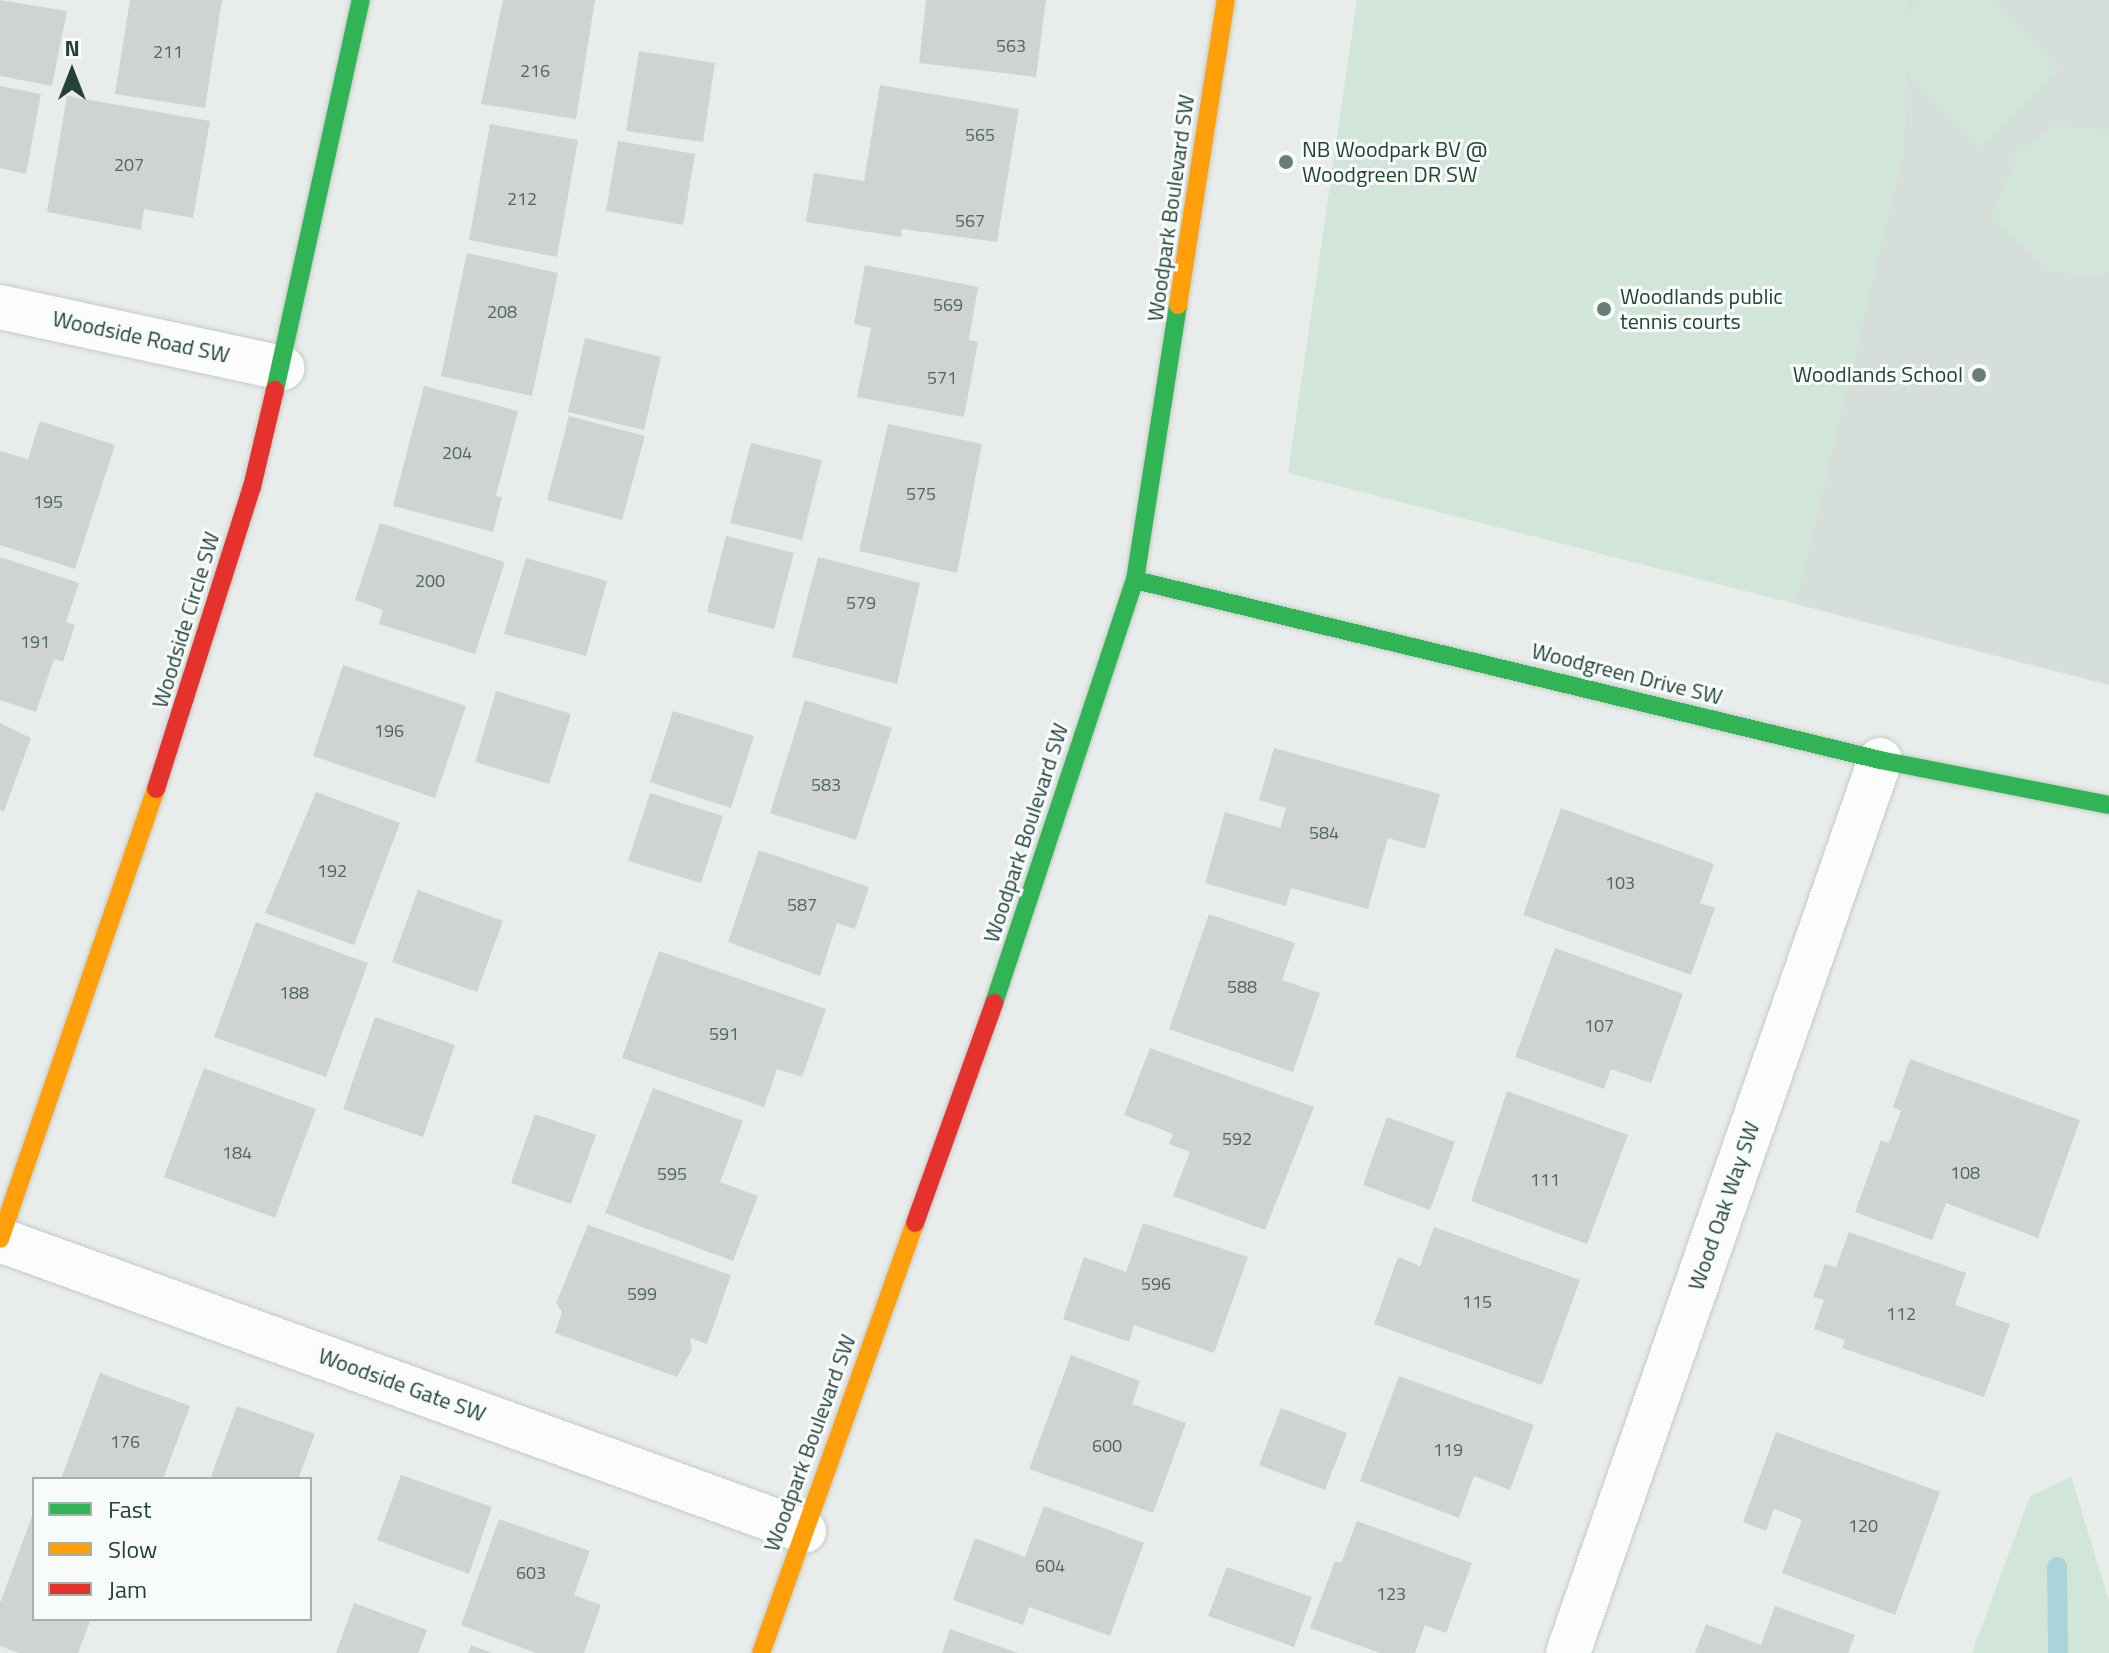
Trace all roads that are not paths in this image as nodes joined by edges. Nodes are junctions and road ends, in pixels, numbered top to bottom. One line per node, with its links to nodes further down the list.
1 (361, 0): 4 (street, Woodside Circle SW)
2 (1226, 0): 5 (street, Woodpark Boulevard SW)
3 (0, 307): 4 (street, Woodside Road SW)
4 (282, 368): 8 (street, Woodside Circle SW)
5 (1135, 580): 6 (street, Woodgreen Drive SW); 9 (street, Woodpark Boulevard SW)
6 (1880, 760): 7 (street, Woodgreen Drive SW); 11 (street, Wood Oak Way SW)
7 (2109, 805)
8 (0, 1240): 9 (street, Woodside Gate SW)
9 (804, 1531): 10 (street, Woodpark Boulevard SW)
10 (761, 1653)
11 (1568, 1653)

